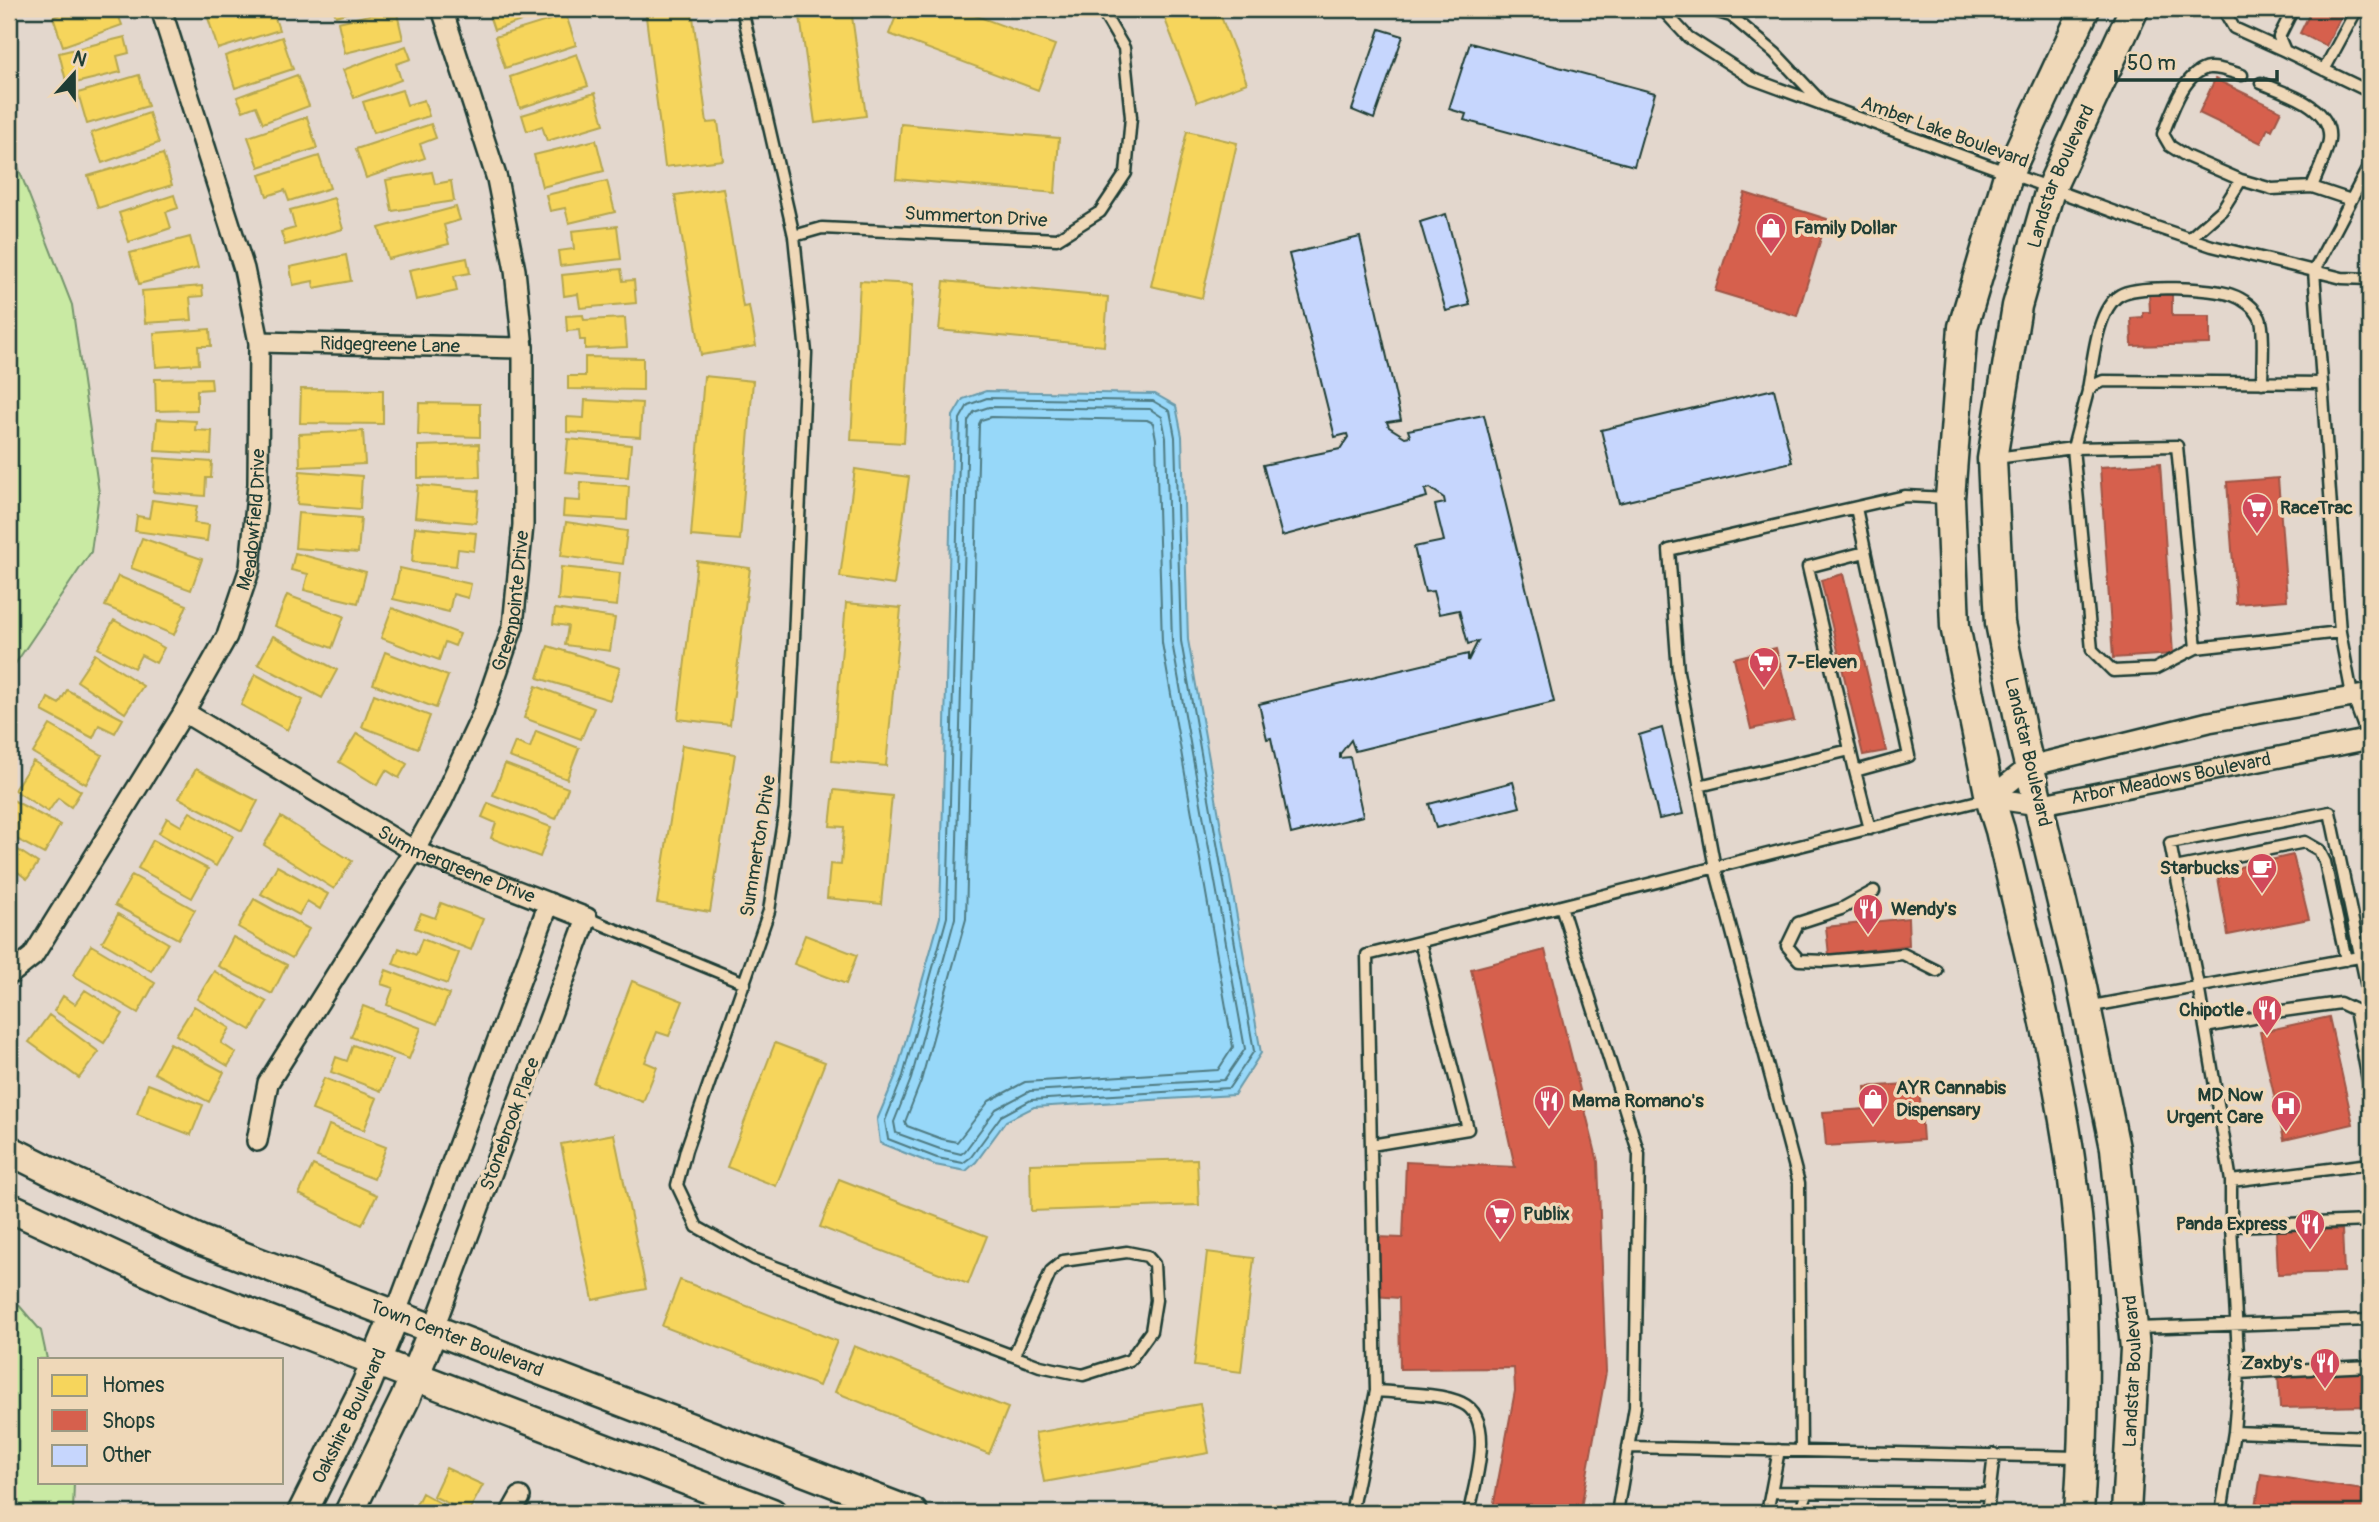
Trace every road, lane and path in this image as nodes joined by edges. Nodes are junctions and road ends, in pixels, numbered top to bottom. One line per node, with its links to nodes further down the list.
1 (161, 9): 28 (street, Meadowfield Drive)
2 (442, 9): 29 (street, Greenpointe Drive)
3 (742, 9): 24 (lane, Summerton Drive)
4 (1101, 9): 24 (lane, Summerton Drive)
5 (1662, 9): 17 (lane, Amber Lake Boulevard)
6 (1708, 9): 17 (lane, Amber Lake Boulevard)
7 (2085, 9): 19 (main road)
8 (2134, 9): 22 (main road, Landstar Boulevard)
9 (2223, 9): 12 (lane)
10 (2293, 9): 12 (lane)
11 (2357, 9): 13 (lane)
12 (2286, 51): 13 (lane)
13 (2324, 70): 16 (lane)
14 (2242, 75): 20 (lane)
15 (2261, 83): 21 (lane)
16 (2370, 92)
17 (1827, 108): 19 (lane, Amber Lake Boulevard)
18 (2370, 164): 23 (lane)
19 (2009, 172): 22 (lane, Amber Lake Boulevard); 35 (main road)
20 (2241, 180): 21 (lane); 25 (lane)
21 (2312, 187): 23 (lane)
22 (2050, 190): 25 (lane, Amber Lake Boulevard); 34 (main road, Landstar Boulevard)
23 (2351, 200): 26 (lane)
24 (794, 236): 62 (lane, Summerton Drive)
25 (2190, 238): 26 (lane, Amber Lake Boulevard)
26 (2314, 271): 27 (lane, Amber Lake Boulevard); 31 (lane)
27 (2370, 279)
28 (259, 342): 29 (street, Ridgegreene Lane); 41 (street, Meadowfield Drive)
29 (523, 348): 50 (street, Greenpointe Drive)
30 (2262, 383): 31 (lane); 32 (lane); 32 (lane)
31 (2322, 383): 38 (lane)
32 (2088, 391): 33 (lane)
33 (2073, 448): 34 (lane); 39 (lane); 39 (lane)
34 (1992, 459): 44 (main road, Landstar Boulevard)
35 (1950, 498): 36 (lane); 47 (main road)
36 (1856, 508): 37 (lane); 46 (lane)
37 (1865, 552): 43 (lane); 45 (lane)
38 (2340, 632): 39 (lane); 40 (lane)
39 (2196, 648)
40 (2361, 695): 42 (lane); 44 (street, Arbor Meadows Boulevard)
41 (184, 712): 50 (street, Summergreene Drive); 61 (street, Meadowfield Drive)
42 (2370, 742): 48 (street, Arbor Meadows Boulevard)
43 (1850, 750): 45 (lane); 46 (lane)
44 (2030, 766): 47 (street, Arbor Meadows Boulevard); 48 (main road, Landstar Boulevard)
45 (1856, 771): 49 (lane)
46 (1699, 786): 51 (lane)
47 (1990, 798): 48 (street, Arbor Meadows Boulevard); 49 (lane); 97 (main road)
48 (2038, 805): 65 (main road, Landstar Boulevard)
49 (1870, 829): 51 (lane)
50 (414, 851): 54 (street, Summergreene Drive); 70 (street, Greenpointe Drive)
51 (1714, 868): 55 (lane); 95 (lane)
52 (2175, 868): 58 (lane); 59 (lane); 63 (lane)
53 (1874, 891): 60 (lane)
54 (549, 903): 56 (street, Summergreene Drive); 78 (street, Stonebrook Place)
55 (1561, 906): 57 (lane); 93 (lane)
56 (587, 918): 62 (lane, Summergreene Drive); 82 (street, Stonebrook Place)
57 (1420, 942): 71 (lane); 71 (lane)
58 (2366, 956): 59 (lane); 64 (lane)
59 (2346, 960): 63 (lane)
60 (1937, 971)
61 (9, 975)
62 (745, 983): 83 (lane, Summerton Drive)
63 (2198, 985): 65 (lane); 68 (lane)
64 (2370, 1002)
65 (2087, 1007): 81 (main road, Landstar Boulevard)
66 (2276, 1012): 69 (lane)
67 (2254, 1017): 68 (lane)
68 (2205, 1027): 74 (lane)
69 (2370, 1091)
70 (257, 1141)
71 (1371, 1145): 90 (lane)
72 (9, 1150): 78 (main road, Town Center Boulevard)
73 (2370, 1164): 74 (lane)
74 (2231, 1181): 77 (lane)
75 (9, 1208): 84 (main road)
76 (2370, 1221): 77 (lane)
77 (2231, 1226): 80 (lane)
78 (395, 1315): 82 (main road, Town Center Boulevard); 84 (main road, Oakshire Boulevard)
79 (2370, 1320): 80 (lane)
80 (2236, 1325): 81 (lane); 88 (lane)
81 (2133, 1328): 112 (main road, Landstar Boulevard)
82 (433, 1330): 89 (main road); 104 (main road, Town Center Boulevard)
83 (1014, 1355): 83 (lane, Summerton Drive)
84 (375, 1362): 89 (main road); 101 (main road, Oakshire Boulevard)
85 (2370, 1366): 86 (lane)
86 (2329, 1368)
87 (2311, 1370): 88 (lane)
88 (2239, 1373): 91 (lane)
89 (414, 1376): 102 (main road); 103 (main road)
90 (1376, 1391): 105 (lane); 106 (lane)
91 (2234, 1432): 92 (lane); 113 (lane)
92 (2370, 1437)
93 (1628, 1447): 94 (lane); 107 (lane)
94 (1779, 1450): 95 (lane); 98 (lane)
95 (1801, 1450): 96 (lane)
96 (1994, 1454): 97 (lane); 100 (lane)
97 (2082, 1457): 111 (main road)
98 (1771, 1492): 99 (lane); 108 (lane)
99 (1807, 1493): 100 (lane); 109 (lane)
100 (1989, 1494): 110 (lane)
101 (302, 1513)
102 (349, 1513)
103 (772, 1513)
104 (913, 1513)
105 (1352, 1513)
106 (1469, 1513)
107 (1617, 1513)
108 (1767, 1513)
109 (1800, 1513)
110 (1987, 1513)
111 (2078, 1513)
112 (2126, 1513)
113 (2221, 1513)

